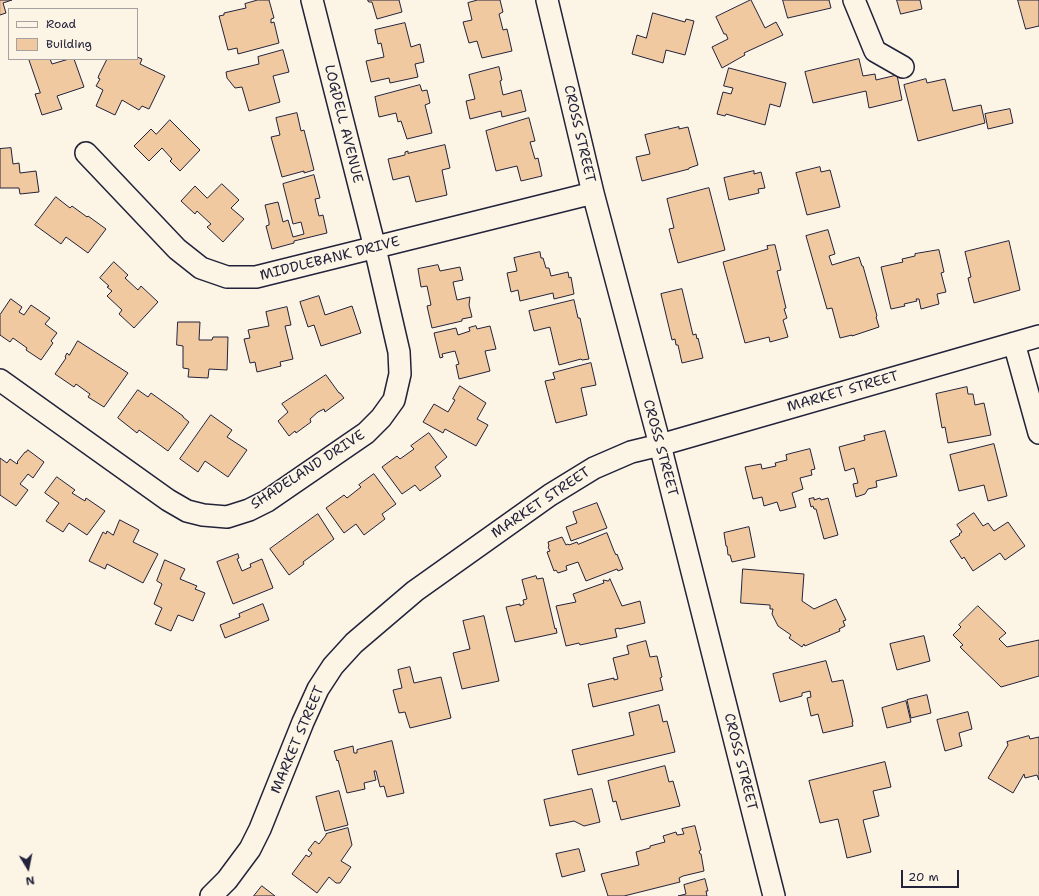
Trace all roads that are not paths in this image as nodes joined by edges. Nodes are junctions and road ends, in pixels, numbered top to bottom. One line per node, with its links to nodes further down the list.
1 (312, 0): 7 (street, LOGDELL AVENUE)
2 (547, 0): 6 (street, CROSS STREET)
3 (854, 0): 4 (street)
4 (903, 67)
5 (86, 153): 7 (street, MIDDLEBANK DRIVE)
6 (593, 193): 7 (street, MIDDLEBANK DRIVE); 12 (street, CROSS STREET)
7 (375, 248): 10 (street, SHADELAND DRIVE)
8 (1039, 336): 9 (street, MARKET STREET)
9 (1014, 343): 11 (street); 12 (street, MARKET STREET)
10 (0, 380)
11 (1039, 433)
12 (660, 445): 13 (street, MARKET STREET); 14 (street, CROSS STREET)
13 (211, 896)
14 (774, 896)

